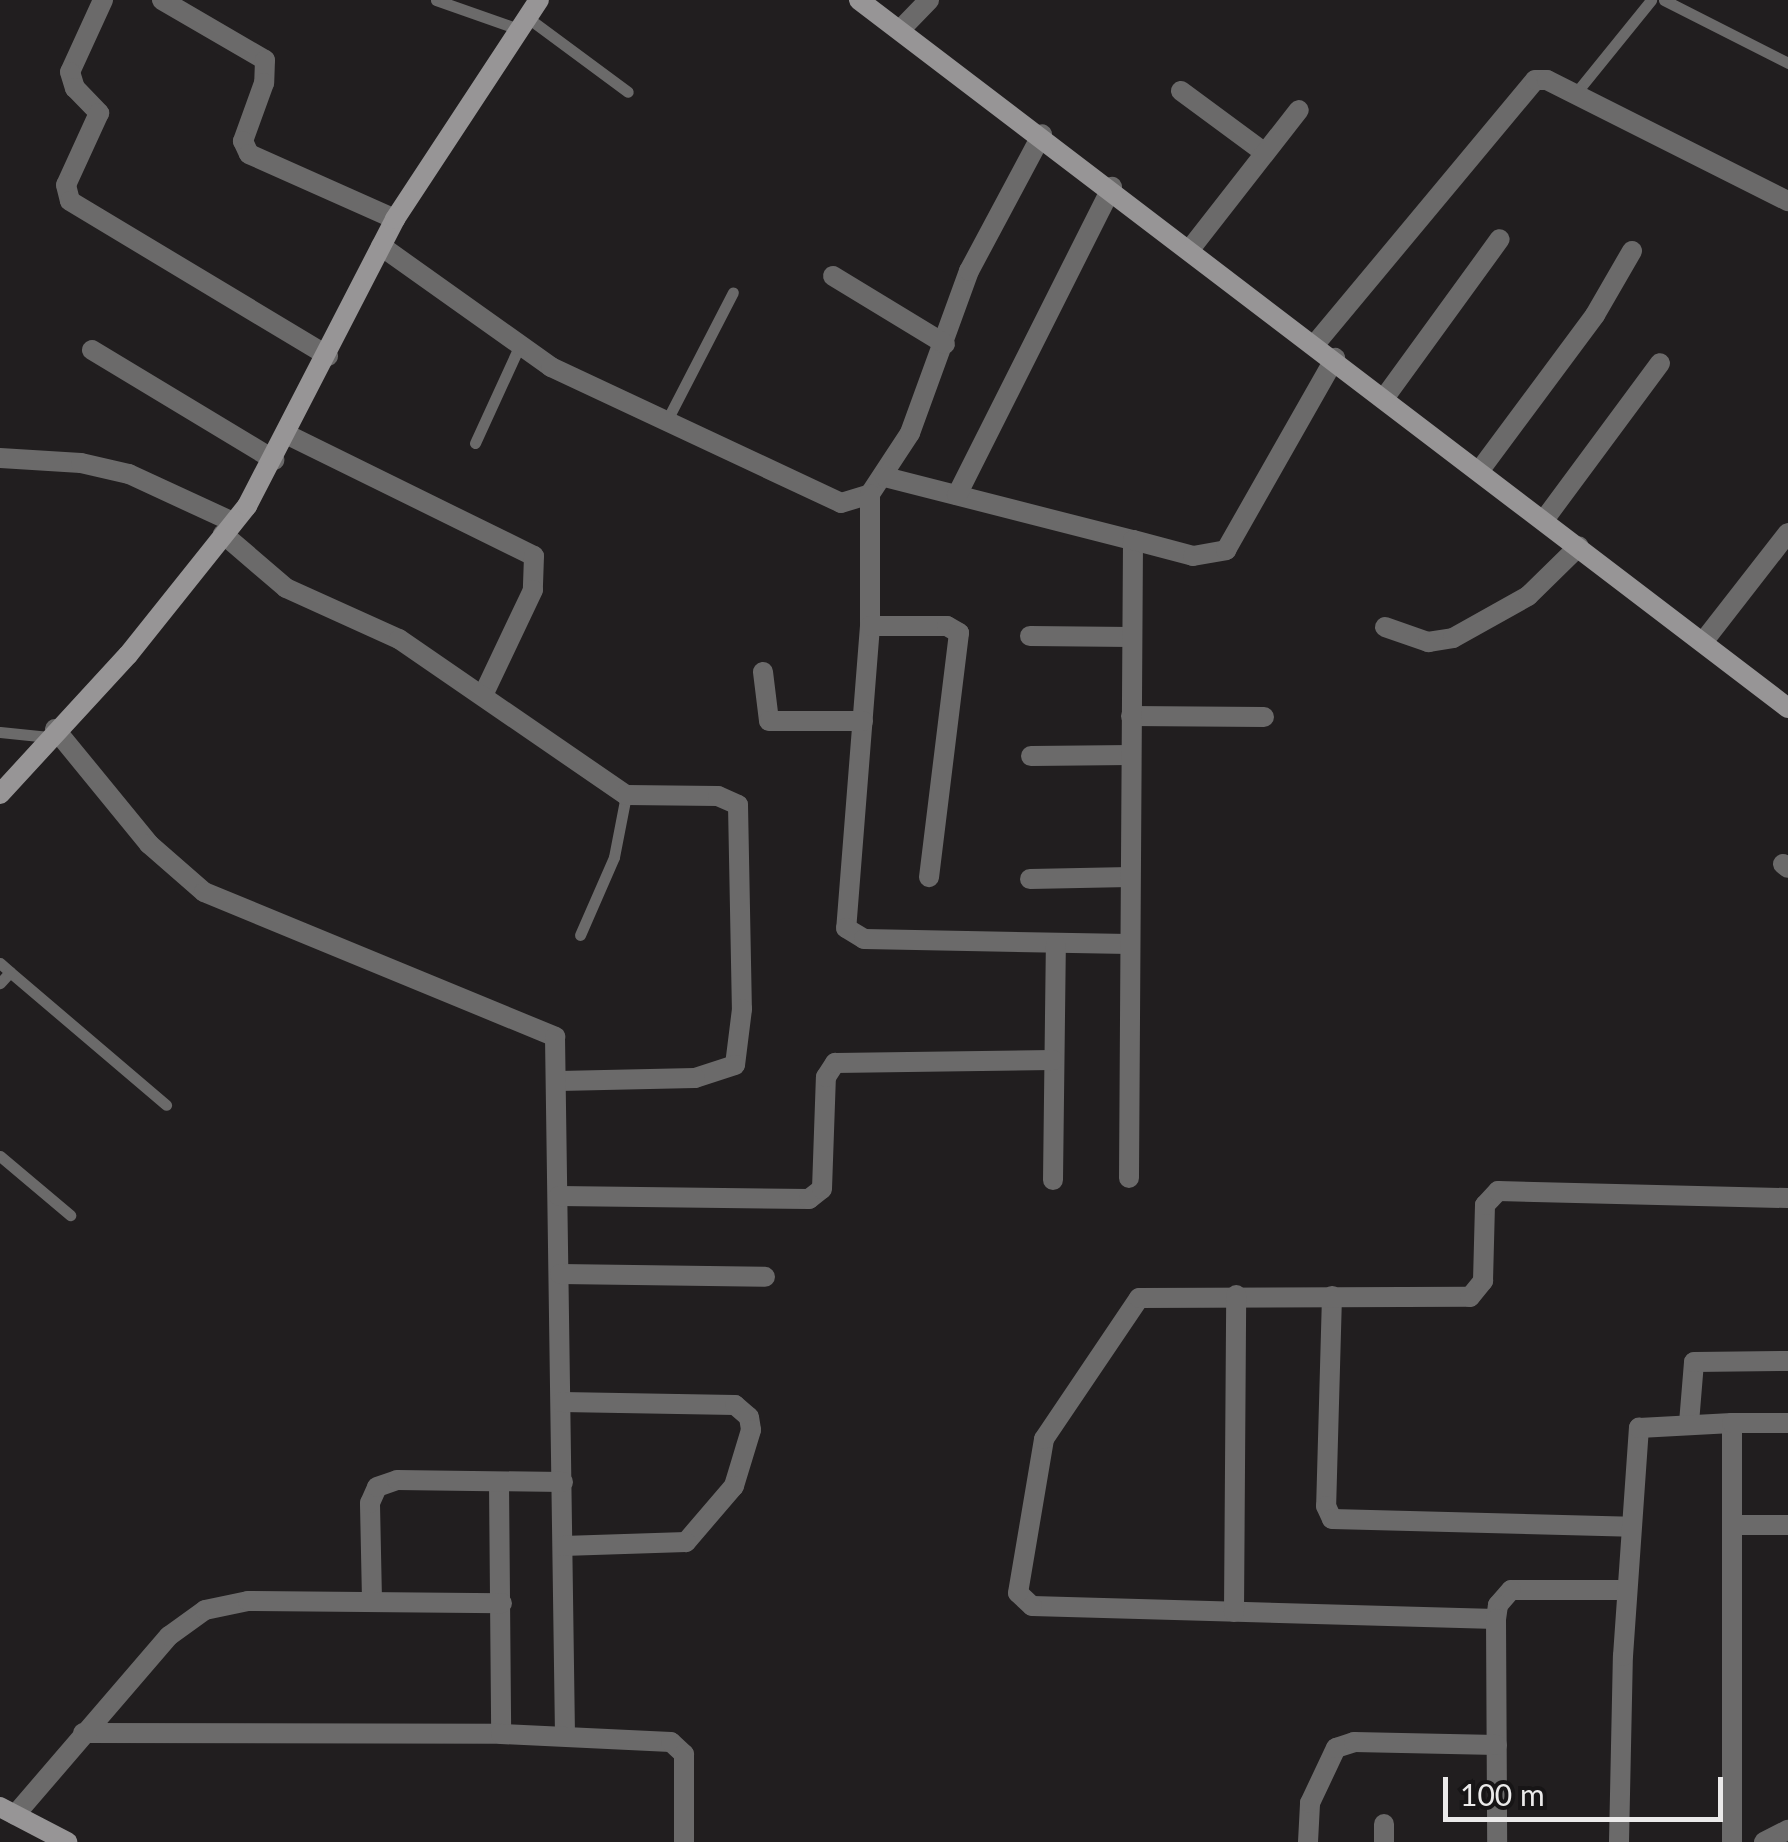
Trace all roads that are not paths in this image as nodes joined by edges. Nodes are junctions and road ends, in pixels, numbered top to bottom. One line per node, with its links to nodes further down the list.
1 (103, 0): 30 (street)
2 (162, 0): 19 (street)
3 (436, 0): 8 (lane)
4 (860, 0): 9 (street)
5 (929, 0): 9 (street)
6 (1651, 0): 13 (lane)
7 (1664, 0): 10 (lane)
8 (529, 16): 12 (lane); 19 (street)
9 (902, 28): 15 (street)
10 (1788, 63)
11 (1181, 91): 16 (street)
12 (628, 92)
13 (1575, 94): 18 (street); 26 (street)
14 (1299, 110): 16 (street)
15 (1042, 134): 17 (street); 27 (street)
16 (1265, 154): 22 (street)
17 (1112, 187): 22 (street); 42 (street)
18 (1788, 201)
19 (395, 219): 21 (street)
20 (1500, 239): 33 (street)
21 (381, 246): 28 (street); 30 (street)
22 (1191, 248): 26 (street)
23 (1632, 251): 39 (street)
24 (833, 276): 27 (street)
25 (733, 292): 34 (lane)
26 (1316, 343): 31 (street)
27 (945, 344): 40 (street)
28 (519, 347): 34 (street); 36 (lane)
29 (92, 350): 38 (street)
30 (328, 356): 35 (street)
31 (1335, 358): 33 (street); 46 (street)
32 (1660, 364): 43 (street)
33 (1385, 396): 39 (street)
34 (664, 424): 41 (street)
35 (288, 436): 38 (street); 54 (street)
36 (475, 443)
37 (0, 458): 44 (street)
38 (274, 460): 44 (street)
39 (1480, 470): 43 (street)
40 (885, 477): 41 (street); 42 (street)
41 (870, 494): 48 (street)
42 (957, 495): 46 (street)
43 (1544, 520): 47 (street)
44 (228, 528): 54 (street); 60 (street)
45 (1788, 533): 52 (street)
46 (1133, 540): 51 (street)
47 (1579, 546): 49 (street); 52 (street)
48 (870, 626): 58 (street); 66 (street)
49 (1385, 627)
50 (1030, 636): 51 (street)
51 (1131, 636): 56 (street)
52 (1703, 642): 55 (street)
53 (763, 672): 58 (street)
54 (484, 693): 64 (street)
55 (1788, 708)
56 (1131, 716): 57 (street); 61 (street)
57 (1264, 717)
58 (864, 721): 70 (street)
59 (0, 732): 60 (lane)
60 (52, 733): 63 (street); 74 (street)
61 (1131, 755): 62 (street); 65 (street)
62 (1031, 756)
63 (0, 794)
64 (626, 794): 68 (lane); 74 (street)
65 (1130, 876): 67 (street); 69 (street)
66 (929, 877)
67 (1030, 879)
68 (580, 934)
69 (1130, 944): 70 (street); 77 (street)
70 (1056, 945): 73 (street)
71 (5, 967): 72 (lane); 75 (lane)
72 (0, 983)
73 (1053, 1060): 78 (street); 79 (street)
74 (558, 1082): 79 (street)
75 (166, 1106)
76 (0, 1156): 81 (lane)
77 (1130, 1178)
78 (1053, 1180)
79 (558, 1196): 82 (street)
80 (1788, 1198): 85 (street)
81 (70, 1215)
82 (560, 1274): 83 (street); 87 (street)
83 (765, 1277)
84 (1236, 1295): 85 (street); 100 (street); 100 (street)
85 (1332, 1296): 95 (street)
86 (1788, 1361): 88 (street)
87 (562, 1402): 92 (street); 96 (street)
88 (1689, 1423): 89 (street); 95 (street)
89 (1732, 1423): 90 (street); 94 (street)
90 (1788, 1424)
91 (499, 1482): 92 (street); 98 (street); 99 (street)
92 (563, 1482): 96 (street)
93 (1788, 1524): 94 (street)
94 (1732, 1525): 113 (street)
95 (1631, 1527): 97 (street)
96 (563, 1546): 104 (street)
97 (1626, 1590): 101 (street); 112 (street)
98 (372, 1600): 99 (street); 102 (street)
99 (502, 1603): 103 (street)
100 (1234, 1612): 101 (street)
101 (1496, 1618): 105 (street)
102 (83, 1733): 103 (street); 106 (street)
103 (501, 1734): 104 (street)
104 (565, 1736): 109 (street)
105 (1497, 1746): 110 (street); 111 (street)
106 (8, 1811): 108 (street)
107 (1788, 1830): 114 (street)
108 (67, 1842)
109 (684, 1842)
110 (1308, 1842)
111 (1497, 1842)
112 (1619, 1842)
113 (1732, 1842)
114 (1764, 1842)

